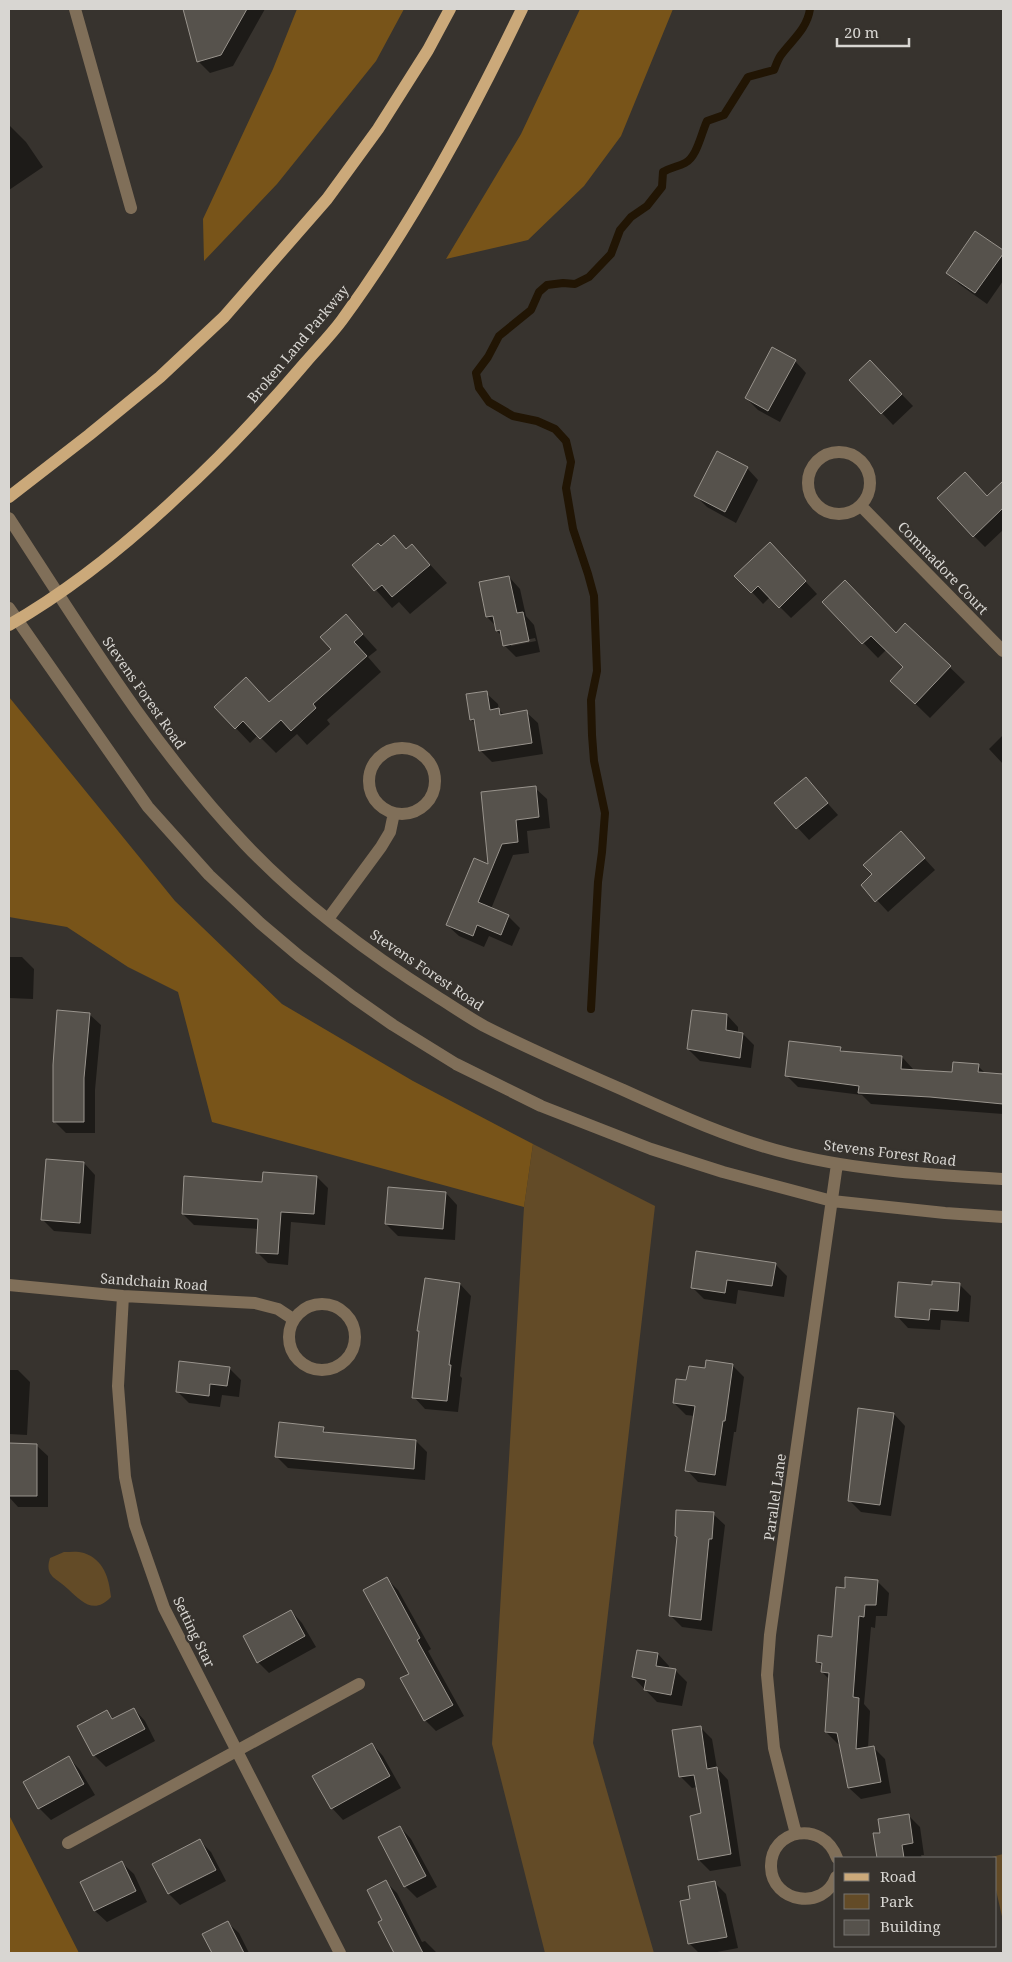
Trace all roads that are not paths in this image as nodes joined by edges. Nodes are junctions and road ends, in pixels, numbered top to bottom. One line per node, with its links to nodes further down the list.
1 (75, 9): 4 (street)
2 (450, 9): 5 (main road)
3 (522, 9): 8 (main road, Broken Land Parkway)
4 (130, 208)
5 (9, 497)
6 (861, 506): 6 (street); 11 (street, Commadore Court)
7 (9, 518): 8 (street, Stevens Forest Road)
8 (58, 593): 10 (main road, Broken Land Parkway); 13 (street, Stevens Forest Road)
9 (9, 608): 10 (street)
10 (13, 622): 16 (street)
11 (1003, 651)
12 (394, 813): 12 (street); 13 (street)
13 (328, 919): 14 (street, Stevens Forest Road)
14 (837, 1164): 15 (street, Stevens Forest Road); 16 (street, Parallel Lane)
15 (1003, 1179)
16 (832, 1201): 17 (street); 23 (street, Parallel Lane)
17 (1003, 1217)
18 (9, 1285): 19 (street, Sandchain Road)
19 (123, 1296): 20 (street, Sandchain Road); 22 (street, Setting Star)
20 (293, 1319): 20 (street)
21 (359, 1684): 22 (street)
22 (237, 1752): 24 (street); 27 (street, Setting Star)
23 (796, 1834): 25 (street); 26 (street)
24 (68, 1843)
25 (837, 1857)
26 (834, 1883)
27 (340, 1953)

